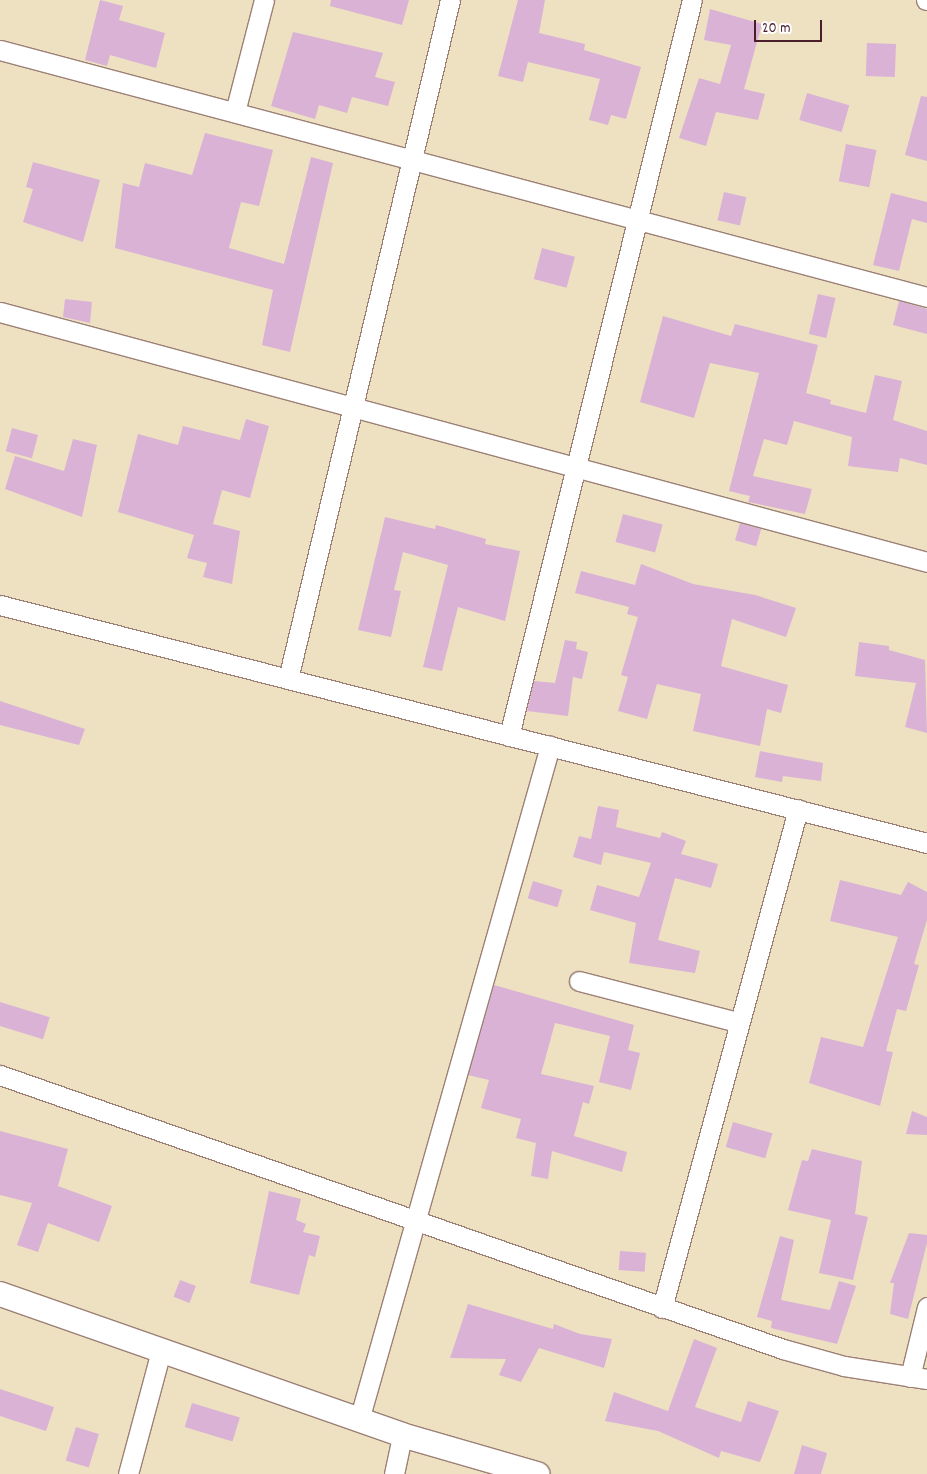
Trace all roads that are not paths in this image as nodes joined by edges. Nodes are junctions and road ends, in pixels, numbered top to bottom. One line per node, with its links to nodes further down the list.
1 (264, 0): 5 (street)
2 (450, 0): 6 (street)
3 (692, 0): 7 (street)
4 (0, 50): 5 (street)
5 (235, 112): 6 (street)
6 (412, 160): 7 (street); 10 (street)
7 (638, 220): 8 (street); 11 (street)
8 (927, 297)
9 (0, 312): 10 (street)
10 (353, 408): 11 (street); 14 (street)
11 (576, 467): 12 (street); 15 (street)
12 (927, 562)
13 (0, 605): 14 (street)
14 (288, 679): 15 (street)
15 (509, 736): 16 (street)
16 (550, 746): 17 (street); 22 (street)
17 (798, 810): 18 (street); 20 (street)
18 (927, 843)
19 (579, 981): 20 (street)
20 (738, 1022): 25 (street)
21 (0, 1075): 22 (street)
22 (416, 1221): 25 (street); 28 (street)
23 (0, 1294): 26 (street)
24 (927, 1307): 27 (street)
25 (662, 1308): 27 (street)
26 (161, 1351): 28 (street); 31 (street)
27 (918, 1378)
28 (359, 1420): 29 (street)
29 (402, 1435): 30 (street); 32 (street)
30 (530, 1473)
31 (128, 1474)
32 (394, 1474)

